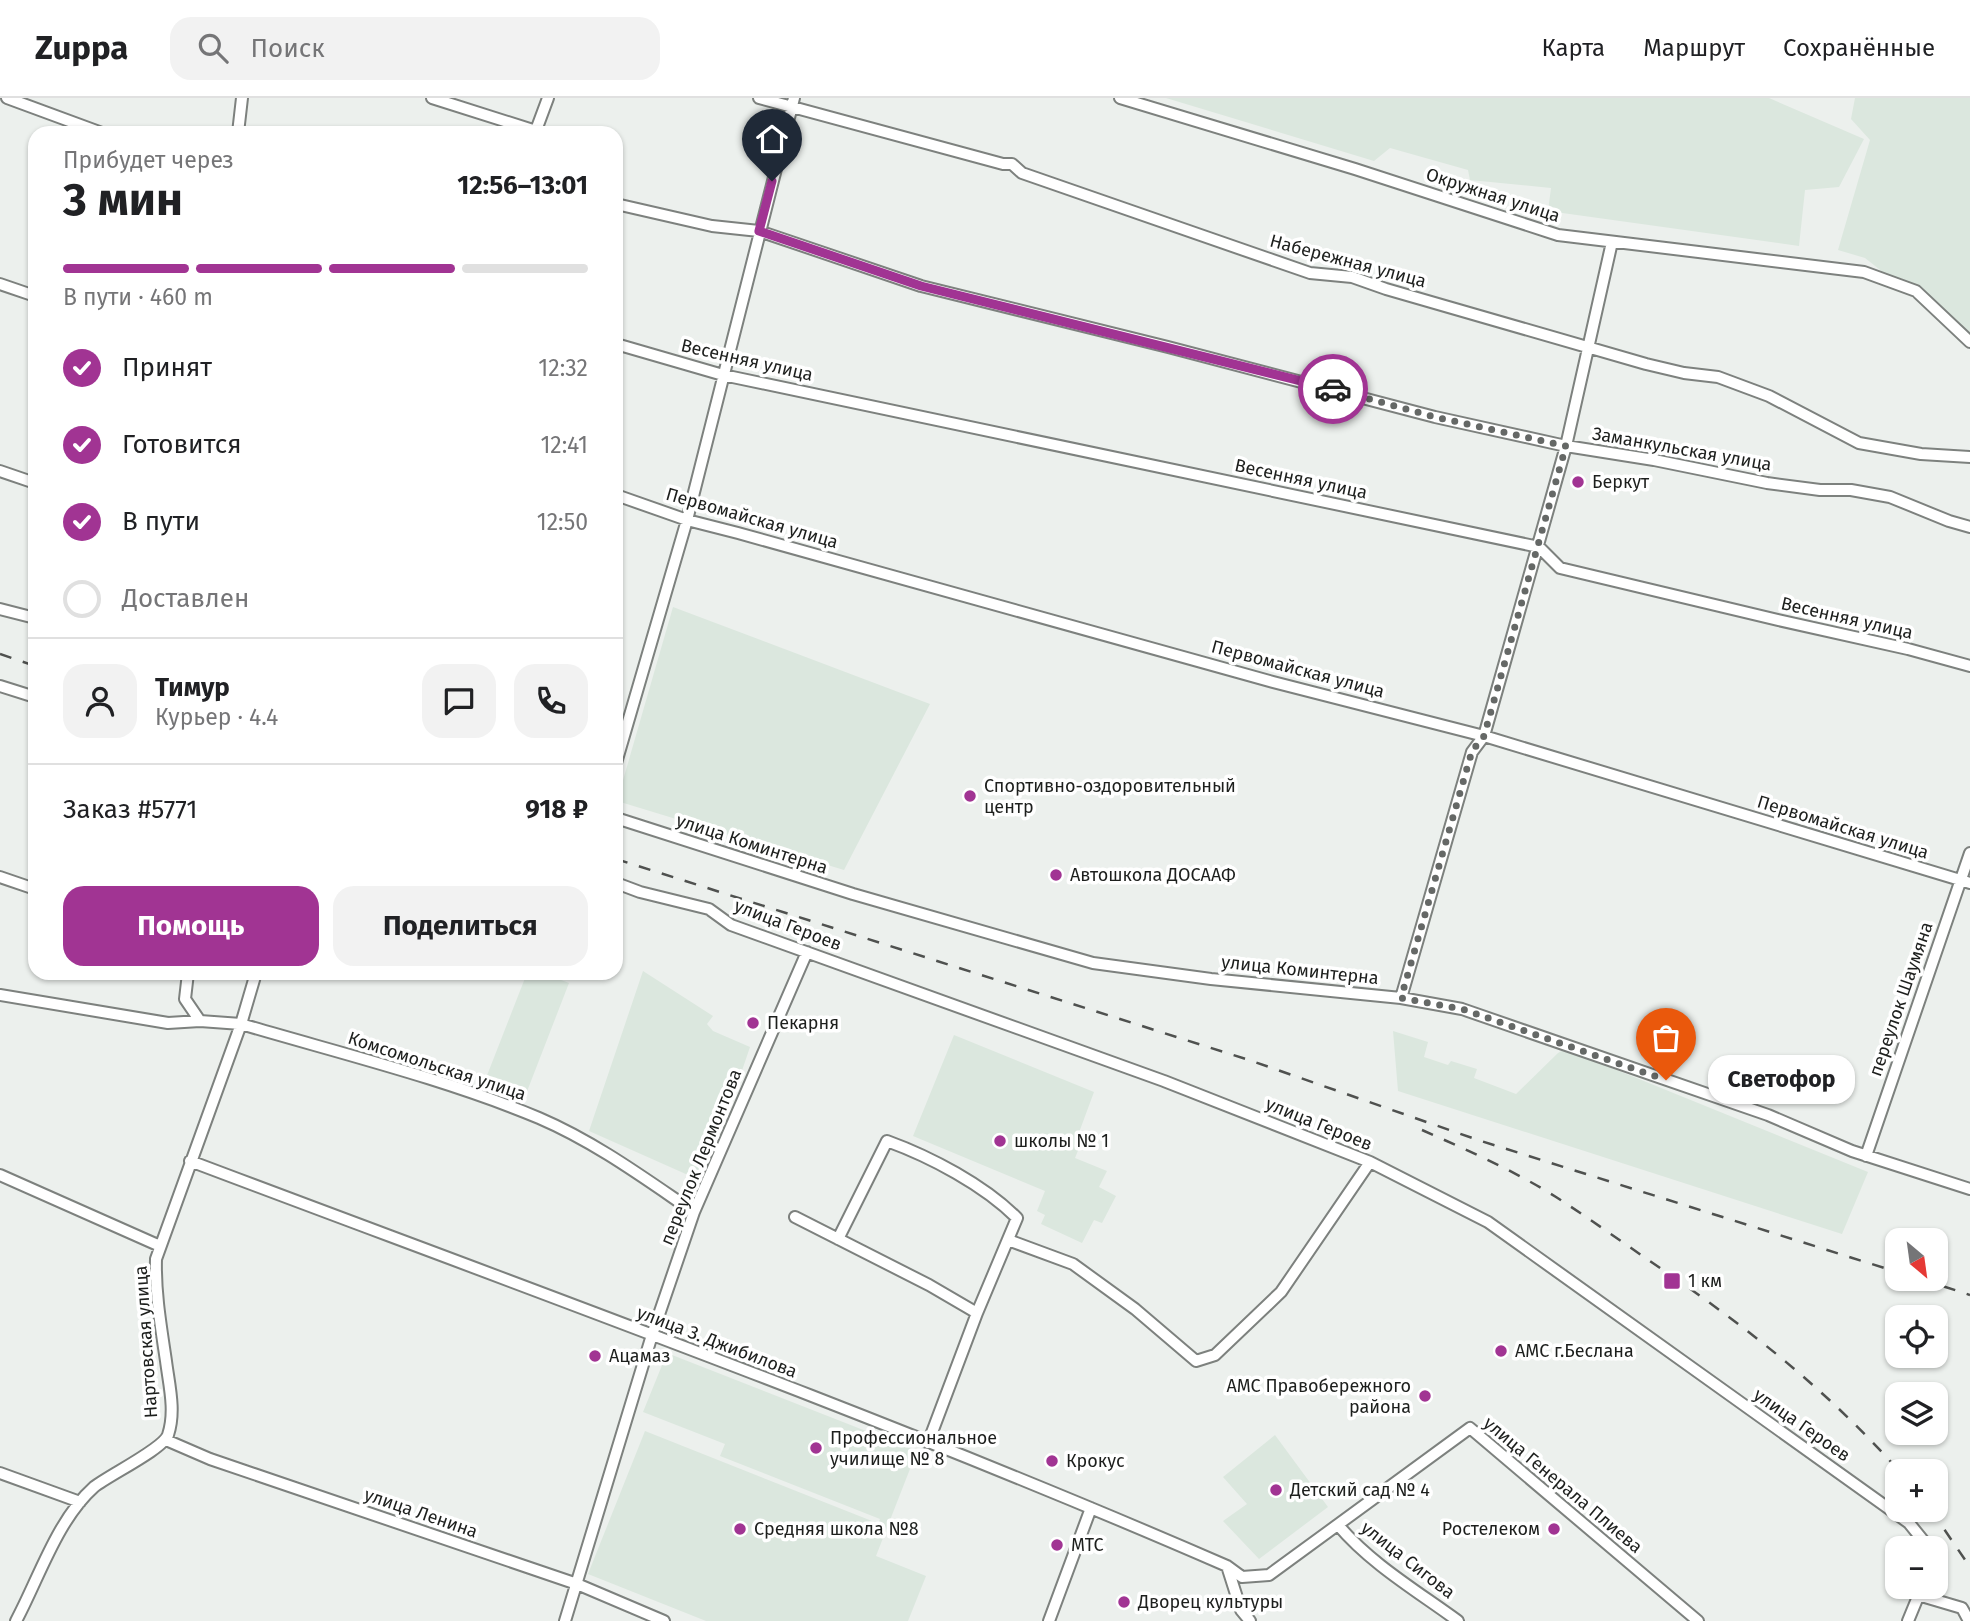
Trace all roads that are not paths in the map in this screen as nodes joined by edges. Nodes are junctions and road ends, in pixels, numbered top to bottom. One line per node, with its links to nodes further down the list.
1 (7, 98): 8 (street)
2 (242, 98): 9 (street)
3 (432, 98): 10 (street)
4 (548, 98): 11 (street)
5 (759, 98): 7 (street, Набережная улица)
6 (1120, 98): 14 (street, Окружная улица)
7 (793, 102): 13 (street); 19 (street, Набережная улица)
8 (83, 126)
9 (239, 126)
10 (517, 126)
11 (537, 126)
12 (623, 206): 13 (street, Заманкульская улица)
13 (759, 231): 20 (street); 21 (street, Заманкульская улица)
14 (1612, 242): 17 (street, Окружная улица); 19 (street)
15 (0, 284): 16 (street)
16 (28, 294)
17 (1970, 342)
18 (623, 346): 20 (street, Весенняя улица)
19 (1589, 346): 21 (street); 22 (street, Набережная улица)
20 (723, 375): 26 (street); 28 (street, Весенняя улица)
21 (1566, 446): 27 (street, Заманкульская улица); 28 (street)
22 (1970, 457)
23 (0, 471): 24 (street)
24 (28, 481)
25 (623, 497): 26 (street, Первомайская улица)
26 (687, 520): 34 (street, Первомайская улица); 35 (street)
27 (1970, 527)
28 (1539, 547): 31 (street, Весенняя улица); 34 (street)
29 (0, 609): 30 (street)
30 (28, 616)
31 (1970, 666)
32 (0, 686): 33 (street)
33 (28, 696)
34 (1484, 736): 39 (street, Первомайская улица); 46 (street)
35 (623, 739)
36 (623, 820): 46 (street, улица Коминтерна)
37 (1970, 853): 39 (street, переулок Шаумяна)
38 (0, 877): 41 (street)
39 (1965, 881): 49 (street, переулок Шаумяна)
40 (623, 886): 42 (street, улица Героев)
41 (28, 887)
42 (807, 952): 51 (street, улица Героев); 54 (street, переулок Лермонтова)
43 (187, 980): 47 (street)
44 (254, 980): 48 (street, Нартовская улица)
45 (0, 995): 47 (street, Комсомольская улица)
46 (1401, 998): 49 (street, улица Коминтерна)
47 (200, 1021): 48 (street, Комсомольская улица)
48 (241, 1024): 50 (street, Нартовская улица); 54 (street, Комсомольская улица)
49 (1866, 1156): 53 (street, улица Коминтерна)
50 (190, 1161): 58 (street, Нартовская улица); 60 (street, улица З. Джибилова)
51 (1370, 1162): 57 (street); 67 (street, улица Героев)
52 (0, 1175): 58 (street)
53 (1970, 1189)
54 (694, 1212): 60 (street, переулок Лермонтова)
55 (795, 1217): 56 (street)
56 (838, 1239): 57 (street); 59 (street)
57 (1007, 1240): 59 (street)
58 (160, 1246): 61 (street, Нартовская улица)
59 (977, 1313): 62 (street)
60 (652, 1335): 62 (street, улица З. Джибилова); 69 (street, переулок Лермонтова)
61 (166, 1440): 64 (street, Нартовская улица); 69 (street, улица Ленина)
62 (928, 1443): 65 (street, улица З. Джибилова)
63 (0, 1474): 64 (street)
64 (80, 1502): 72 (street, Нартовская улица)
65 (1091, 1507): 68 (street, улица З. Джибилова); 75 (street)
66 (1338, 1525): 68 (street, улица Генерала Плиева); 77 (street, улица Сигова); 78 (street, улица Генерала Плиева)
67 (1920, 1536)
68 (1227, 1566): 76 (street)
69 (577, 1584): 73 (street, переулок Лермонтова); 74 (street, улица Ленина)
70 (1917, 1599): 79 (street)
71 (1940, 1599): 80 (street)
72 (16, 1621)
73 (565, 1621)
74 (664, 1621)
75 (1049, 1621)
76 (1250, 1621)
77 (1458, 1621)
78 (1698, 1621)
79 (1908, 1621)
80 (1969, 1621)

